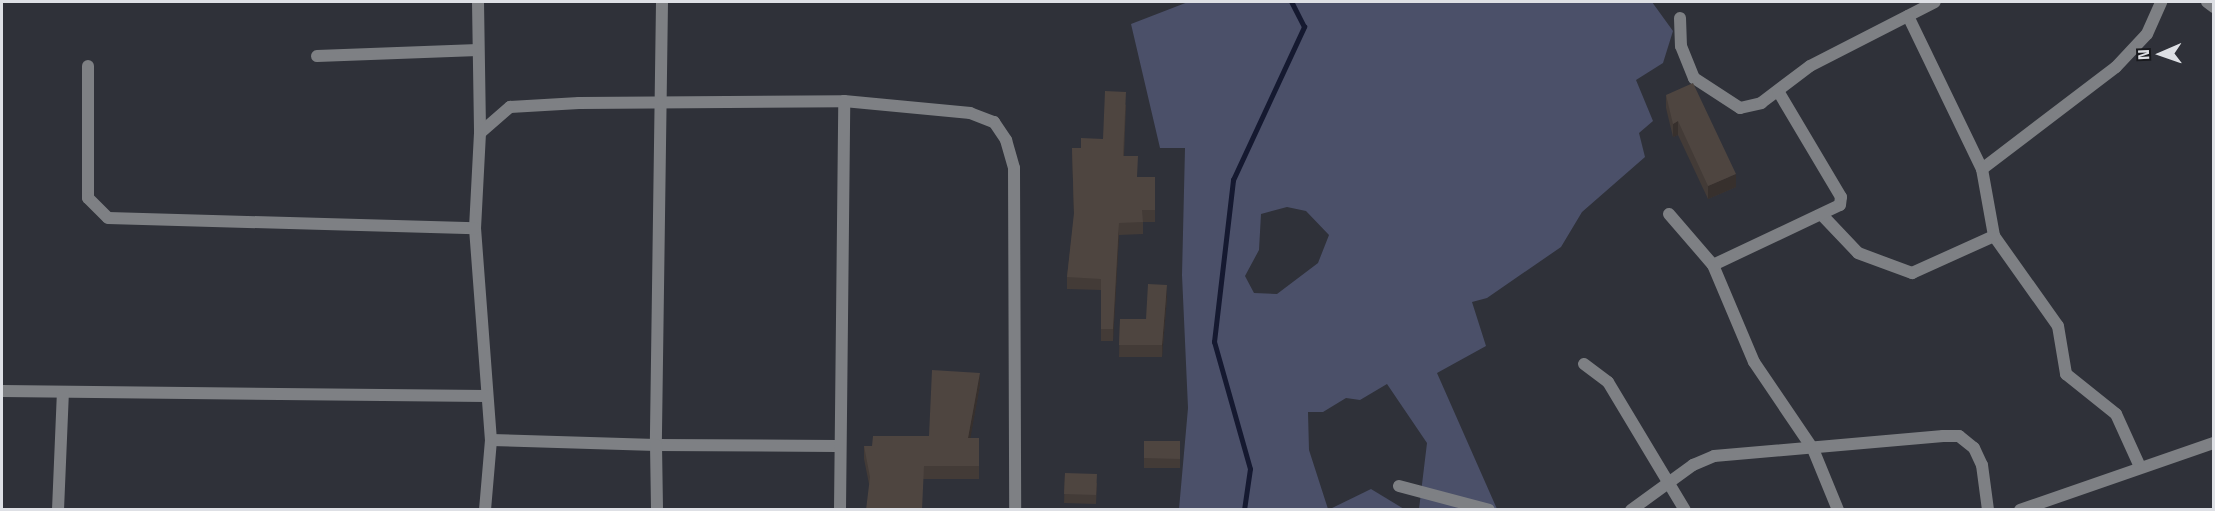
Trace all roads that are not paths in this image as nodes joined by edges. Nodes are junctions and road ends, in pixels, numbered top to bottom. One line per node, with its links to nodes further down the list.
1 (478, 2): 9 (street)
2 (662, 2): 14 (street)
3 (1935, 2): 7 (street)
4 (2161, 2): 16 (street)
5 (2207, 2): 6 (street)
6 (2214, 7)
7 (1908, 16): 12 (street); 16 (street)
8 (1680, 18): 12 (street)
9 (478, 50): 10 (street); 15 (street)
10 (317, 56)
11 (88, 66): 19 (street)
12 (1778, 91): 18 (street)
13 (844, 101): 14 (street); 29 (street); 38 (street)
14 (662, 102): 15 (street); 28 (street)
15 (480, 133): 19 (street)
16 (1982, 169): 20 (street)
17 (1669, 214): 21 (street)
18 (1822, 215): 20 (street); 21 (street)
19 (475, 228): 25 (street)
20 (1994, 236): 31 (street)
21 (1713, 266): 30 (street)
22 (1584, 364): 32 (street)
23 (2, 391): 24 (street)
24 (63, 393): 25 (street); 34 (street)
25 (486, 396): 26 (street)
26 (491, 440): 28 (street); 35 (street)
27 (2214, 443): 31 (street)
28 (656, 445): 29 (street); 36 (street)
29 (837, 446): 37 (street)
30 (1813, 449): 32 (street); 42 (street); 43 (street)
31 (2140, 467): 44 (street)
32 (1666, 484): 40 (street); 41 (street)
33 (1399, 486): 39 (street)
34 (58, 510)
35 (485, 510)
36 (657, 510)
37 (840, 510)
38 (1015, 510)
39 (1489, 510)
40 (1631, 510)
41 (1685, 510)
42 (1838, 510)
43 (1988, 510)
44 (2020, 510)

